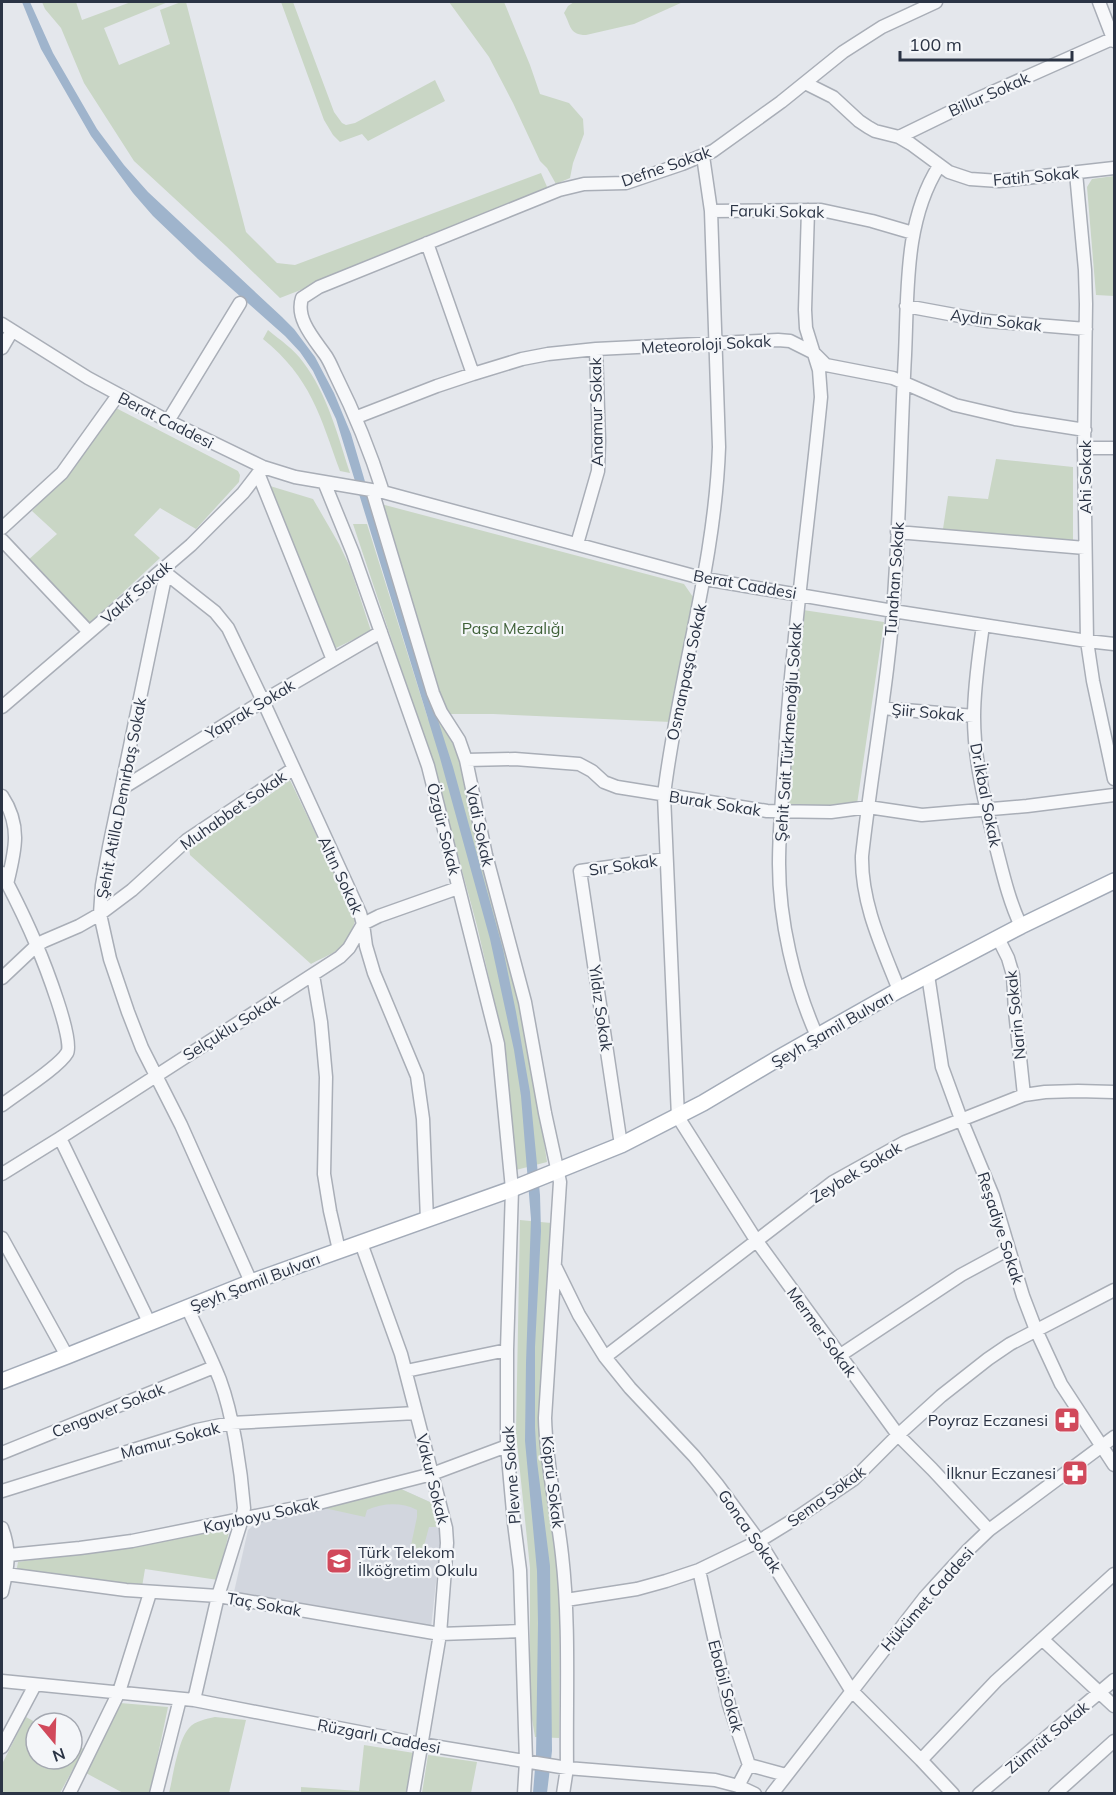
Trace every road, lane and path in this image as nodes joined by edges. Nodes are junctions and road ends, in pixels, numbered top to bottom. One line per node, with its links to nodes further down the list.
1 (936, 2): 4 (street, Defne Sokak)
2 (1099, 2): 3 (street)
3 (1114, 40): 5 (street, Billur Sokak)
4 (806, 83): 5 (street, Fatih Sokak); 6 (street, Defne Sokak)
5 (899, 137): 7 (street, Fatih Sokak)
6 (703, 156): 11 (street, Osmanpaşa Sokak); 13 (street, Defne Sokak)
7 (939, 165): 9 (street, Fatih Sokak); 12 (street, Tunahan Sokak)
8 (1114, 168): 9 (street, Fatih Sokak)
9 (1076, 173): 18 (street, Ahi Sokak)
10 (808, 210): 11 (street, Faruki Sokak); 12 (street, Faruki Sokak); 22 (street, Şehit Sait Türkmenoğlu Sokak)
11 (711, 211): 19 (street, Osmanpaşa Sokak)
12 (913, 233): 16 (street, Tunahan Sokak)
13 (427, 243): 14 (street, Defne Sokak); 23 (street)
14 (302, 298): 26 (street, Vadi Sokak)
15 (240, 303): 27 (street)
16 (906, 306): 18 (street, Aydın Sokak); 24 (street, Tunahan Sokak)
17 (7, 328): 20 (street); 25 (street, Berat Caddesi)
18 (1086, 328): 28 (street, Ahi Sokak)
19 (715, 343): 21 (street, Meteoroloji Sokak); 22 (street, Meteoroloji Sokak); 40 (street, Osmanpaşa Sokak)
20 (2, 348)
21 (596, 349): 23 (street, Meteoroloji Sokak); 37 (street, Anamur Sokak)
22 (814, 354): 24 (street, Meteoroloji Sokak); 41 (street, Şehit Sait Türkmenoğlu Sokak)
23 (473, 374): 26 (street, Meteoroloji Sokak)
24 (904, 382): 28 (street, Meteoroloji Sokak); 35 (street, Tunahan Sokak)
25 (118, 395): 27 (street, Berat Caddesi); 34 (street)
26 (357, 417): 33 (street, Vadi Sokak)
27 (168, 421): 31 (street, Berat Caddesi)
28 (1085, 430): 29 (street, Ahi Sokak)
29 (1084, 448): 30 (street); 38 (street, Ahi Sokak)
30 (1114, 448)
31 (261, 470): 32 (street, Berat Caddesi); 39 (street, Vakıf Sokak); 48 (street)
32 (324, 482): 33 (street, Berat Caddesi); 45 (street, Özgür Sokak)
33 (377, 491): 37 (street, Berat Caddesi); 53 (street, Vadi Sokak)
34 (2, 528)
35 (897, 532): 38 (street); 42 (street, Tunahan Sokak)
36 (2, 540): 44 (street)
37 (577, 544): 40 (street, Berat Caddesi)
38 (1085, 548): 46 (street, Ahi Sokak)
39 (164, 572): 44 (street, Vakıf Sokak); 49 (street, Altın Sokak); 56 (street, Şehit Atilla Demirbaş Sokak)
40 (705, 579): 41 (street, Berat Caddesi); 57 (street, Osmanpaşa Sokak)
41 (799, 594): 42 (street, Berat Caddesi); 62 (street, Şehit Sait Türkmenoğlu Sokak)
42 (893, 611): 43 (street, Berat Caddesi); 51 (street, Tunahan Sokak)
43 (983, 625): 46 (street, Berat Caddesi); 52 (street, Dr.İkbal Sokak)
44 (89, 632): 50 (street, Vakıf Sokak)
45 (381, 632): 48 (street, Yaprak Sokak); 67 (street, Özgür Sokak)
46 (1087, 641): 47 (street, Berat Caddesi); 55 (street, Ahi Sokak)
47 (1114, 644)
48 (333, 660): 49 (street, Yaprak Sokak)
49 (263, 701): 54 (street, Altın Sokak); 56 (street, Yaprak Sokak)
50 (2, 707)
51 (882, 708): 52 (street, Şiir Sokak); 60 (street, Tunahan Sokak)
52 (974, 716): 61 (street, Dr.İkbal Sokak)
53 (466, 760): 57 (street, Burak Sokak); 86 (street, Vadi Sokak)
54 (293, 769): 68 (street, Muhabbet Sokak); 69 (street, Altın Sokak)
55 (1114, 779)
56 (121, 789): 68 (street, Şehit Atilla Demirbaş Sokak)
57 (664, 795): 62 (street, Burak Sokak); 63 (street, Osmanpaşa Sokak)
58 (1114, 795): 61 (street, Burak Sokak)
59 (2, 796): 65 (street)
60 (868, 807): 61 (street, Burak Sokak); 62 (street, Burak Sokak); 76 (street, Tunahan Sokak)
61 (986, 810): 70 (street, Dr.İkbal Sokak)
62 (782, 811): 77 (street, Şehit Sait Türkmenoğlu Sokak)
63 (666, 859): 64 (street, Sır Sokak); 82 (street, Osmanpaşa Sokak)
64 (580, 870): 85 (street, Yıldız Sokak)
65 (4, 878): 72 (street)
66 (1114, 881): 70 (main road, Şeyh Şamil Bulvarı)
67 (458, 888): 69 (street); 88 (street, Özgür Sokak)
68 (100, 914): 72 (street, Muhabbet Sokak); 78 (street, Şehit Atilla Demirbaş Sokak)
69 (363, 924): 73 (street, Selçuklu Sokak); 89 (street, Altın Sokak)
70 (1020, 926): 71 (main road, Şeyh Şamil Bulvarı)
71 (998, 938): 74 (main road, Şeyh Şamil Bulvarı); 80 (street, Narin Sokak)
72 (37, 945): 75 (street, Muhabbet Sokak); 81 (street)
73 (313, 975): 78 (street, Selçuklu Sokak); 94 (street)
74 (928, 975): 76 (main road, Şeyh Şamil Bulvarı); 83 (street, Reşadiye Sokak)
75 (2, 978)
76 (899, 990): 77 (main road, Şeyh Şamil Bulvarı)
77 (817, 1036): 82 (main road, Şeyh Şamil Bulvarı)
78 (155, 1075): 84 (street, Selçuklu Sokak); 96 (street, Şehit Atilla Demirbaş Sokak)
79 (1114, 1092): 80 (street, Zeybek Sokak)
80 (1024, 1095): 83 (street, Zeybek Sokak)
81 (2, 1105)
82 (678, 1117): 85 (main road, Şeyh Şamil Bulvarı); 91 (street, Mermer Sokak)
83 (961, 1119): 91 (street, Zeybek Sokak); 93 (street, Reşadiye Sokak)
84 (60, 1138): 87 (street, Selçuklu Sokak); 99 (street)
85 (621, 1145): 86 (main road, Şeyh Şamil Bulvarı)
86 (554, 1173): 88 (main road, Şeyh Şamil Bulvarı); 95 (street, Köprü Sokak)
87 (2, 1174)
88 (512, 1189): 89 (main road, Şeyh Şamil Bulvarı); 101 (street, Plevne Sokak)
89 (427, 1220): 92 (main road, Şeyh Şamil Bulvarı)
90 (2, 1238): 102 (street)
91 (756, 1240): 103 (street, Mermer Sokak); 104 (street, Zeybek Sokak)
92 (361, 1243): 94 (main road, Şeyh Şamil Bulvarı); 106 (street, Vakur Sokak)
93 (1009, 1249): 100 (street, Reşadiye Sokak); 103 (street)
94 (339, 1250): 96 (main road, Şeyh Şamil Bulvarı)
95 (554, 1263): 104 (street, Gonca Sokak); 129 (street, Köprü Sokak)
96 (251, 1282): 98 (main road, Şeyh Şamil Bulvarı)
97 (1114, 1290): 100 (street, Sema Sokak)
98 (187, 1307): 99 (main road, Şeyh Şamil Bulvarı); 105 (street)
99 (149, 1322): 102 (main road, Şeyh Şamil Bulvarı)
100 (1036, 1330): 110 (street, Sema Sokak); 113 (street, Reşadiye Sokak)
101 (507, 1350): 106 (street); 112 (street, Plevne Sokak)
102 (67, 1356): 107 (main road, Şeyh Şamil Bulvarı)
103 (839, 1356): 110 (street, Mermer Sokak)
104 (605, 1357): 121 (street, Gonca Sokak)
105 (214, 1367): 109 (street); 114 (street, Cengaver Sokak)
106 (406, 1371): 108 (street, Vakur Sokak)
107 (2, 1381)
108 (416, 1413): 109 (street, Mamur Sokak); 116 (street, Vakur Sokak)
109 (231, 1423): 117 (street, Mamur Sokak); 118 (street)
110 (898, 1435): 120 (street, Mermer Sokak); 121 (street, Sema Sokak)
111 (1114, 1437): 113 (street, Hükümet Caddesi)
112 (507, 1446): 116 (street, Kayıboyu Sokak); 130 (street, Plevne Sokak)
113 (1102, 1446): 115 (street, Reşadiye Sokak); 120 (street, Hükümet Caddesi)
114 (2, 1453)
115 (1114, 1466)
116 (432, 1474): 118 (street, Kayıboyu Sokak); 131 (street, Vakur Sokak)
117 (2, 1491)
118 (242, 1519): 122 (street, Kayıboyu Sokak); 128 (street)
119 (2, 1528): 122 (street)
120 (989, 1530): 136 (street, Hükümet Caddesi)
121 (759, 1541): 123 (street, Sema Sokak); 136 (street, Gonca Sokak)
122 (9, 1555): 124 (street)
123 (699, 1570): 129 (street, Sema Sokak); 147 (street, Ebabil Sokak)
124 (6, 1574): 126 (street); 127 (street, Taç Sokak)
125 (1114, 1574): 132 (street)
126 (2, 1592)
127 (150, 1593): 128 (street, Taç Sokak); 137 (street)
128 (218, 1596): 131 (street, Taç Sokak); 140 (street)
129 (566, 1600): 148 (street, Köprü Sokak)
130 (522, 1631): 131 (street, Taç Sokak); 146 (street, Plevne Sokak)
131 (440, 1634): 143 (street, Vakur Sokak)
132 (1042, 1639): 138 (street); 145 (street)
133 (1114, 1680): 138 (street, Zümrüt Sokak)
134 (2, 1682): 135 (street, Rüzgarlı Caddesi)
135 (34, 1685): 137 (street, Rüzgarlı Caddesi); 144 (street)
136 (851, 1690): 145 (street, Gonca Sokak); 149 (street, Hükümet Caddesi)
137 (119, 1692): 139 (street, Rüzgarlı Caddesi); 151 (street)
138 (1101, 1692): 141 (street); 159 (street, Zümrüt Sokak)
139 (180, 1699): 140 (street, Rüzgarlı Caddesi); 152 (street)
140 (194, 1700): 143 (street, Rüzgarlı Caddesi)
141 (1114, 1706)
142 (1114, 1741): 160 (street)
143 (421, 1744): 146 (street, Rüzgarlı Caddesi); 153 (street, Vakur Sokak)
144 (2, 1748)
145 (921, 1760): 158 (street, Gonca Sokak)
146 (528, 1761): 148 (street, Rüzgarlı Caddesi); 154 (street, Plevne Sokak)
147 (749, 1765): 149 (street); 150 (street)
148 (567, 1767): 150 (street, Rüzgarlı Caddesi); 155 (street, Köprü Sokak)
149 (786, 1775): 157 (street, Hükümet Caddesi)
150 (738, 1786): 156 (street, Rüzgarlı Caddesi)
151 (69, 1794)
152 (156, 1794)
153 (413, 1794)
154 (524, 1794)
155 (563, 1794)
156 (755, 1794)
157 (772, 1794)
158 (953, 1794)
159 (979, 1794)
160 (1055, 1794)

